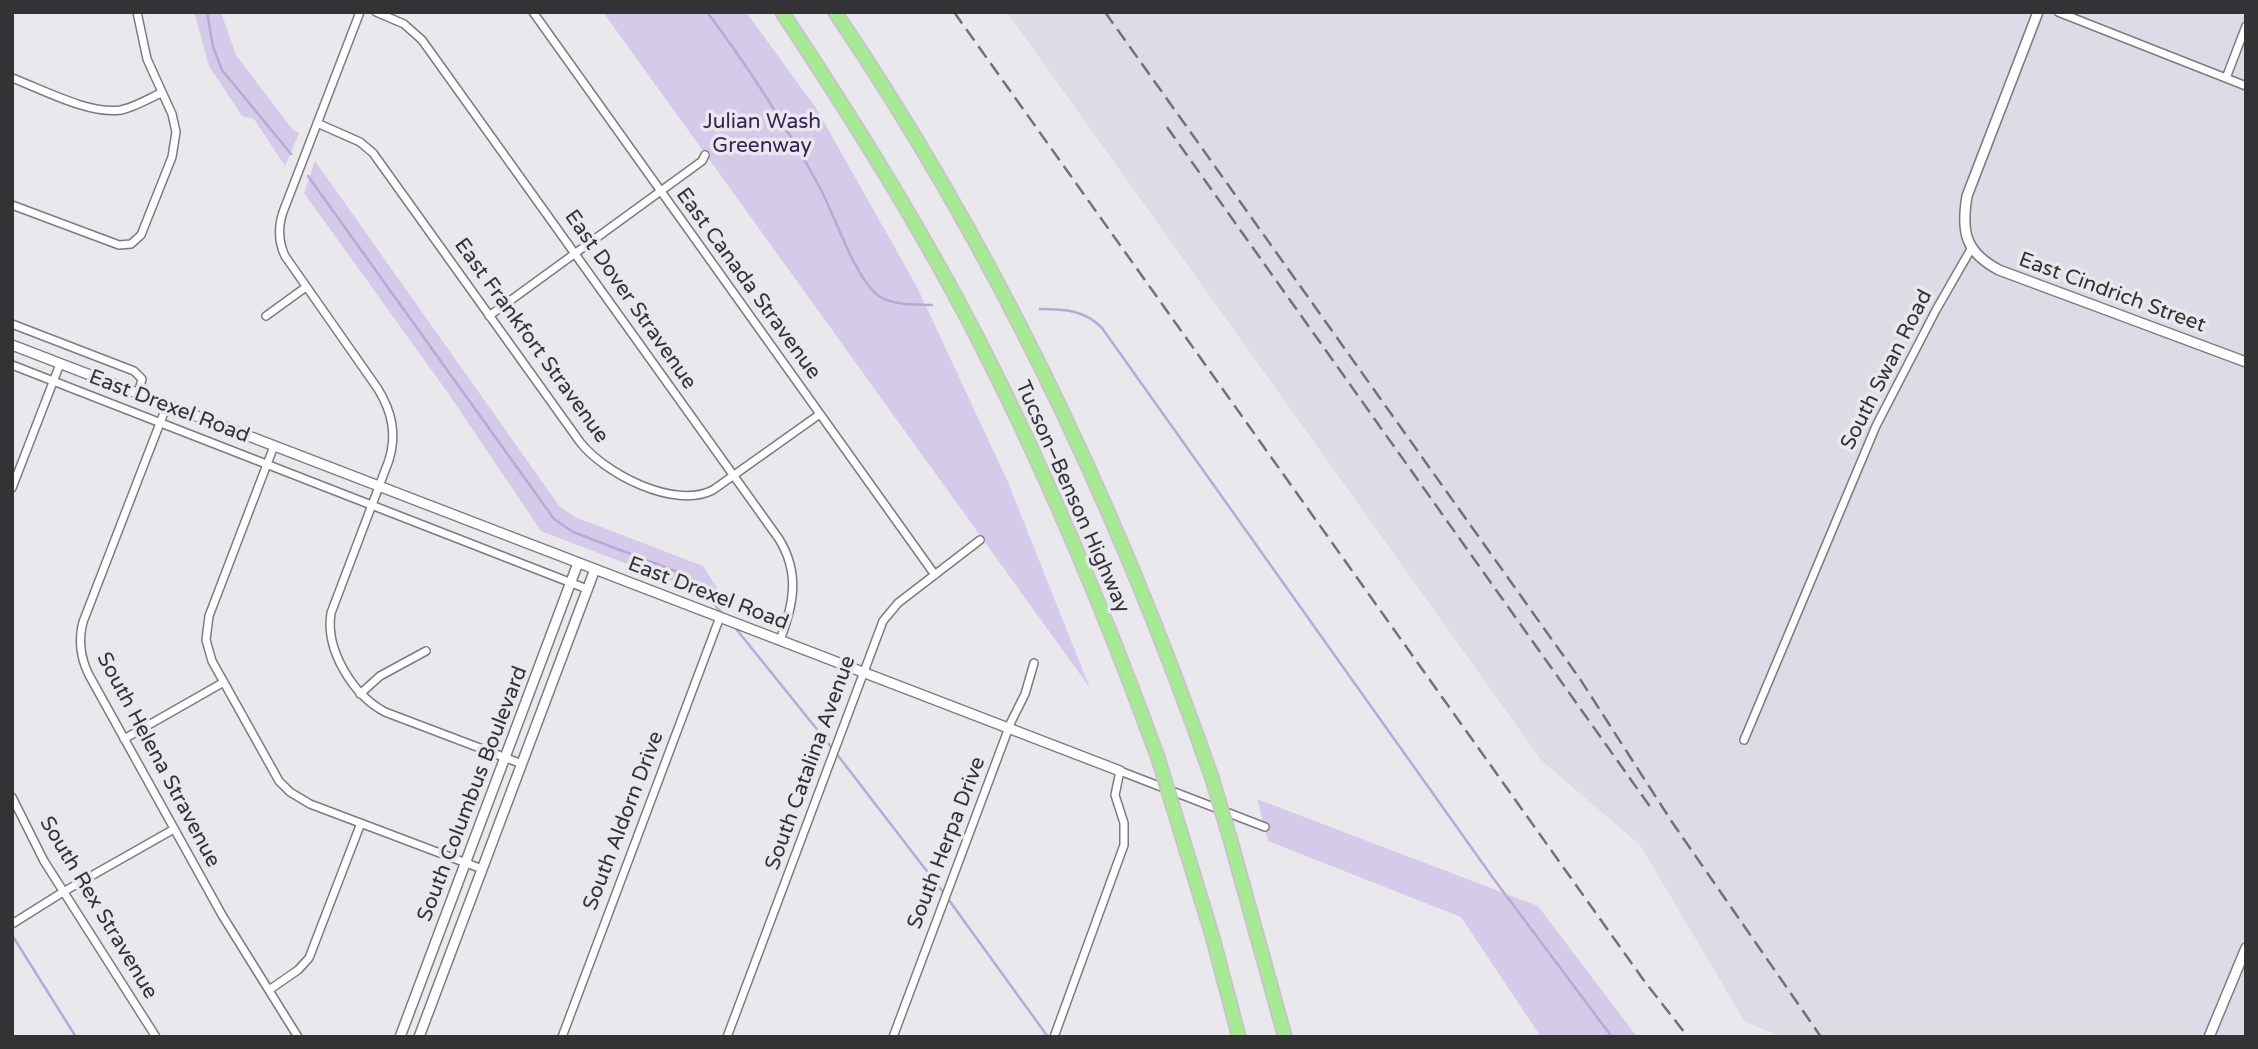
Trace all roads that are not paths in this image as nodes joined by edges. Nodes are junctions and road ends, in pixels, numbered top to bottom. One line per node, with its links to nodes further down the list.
1 (137, 12): 13 (street)
2 (360, 12): 14 (street)
3 (376, 12): 19 (street, East Dover Stravenue)
4 (533, 12): 16 (street, East Canada Stravenue)
5 (835, 12): 77 (highway, Tucson–Benson Highway, bridge)
6 (2038, 12): 18 (street)
7 (2057, 12): 11 (street)
8 (783, 14): 76 (highway, Tucson–Benson Highway, bridge)
9 (2246, 26): 11 (street)
10 (12, 78): 13 (street)
11 (2225, 78): 12 (street)
12 (2246, 86)
13 (161, 93): 17 (street)
14 (317, 123): 20 (street); 22 (street, East Frankfort Stravenue)
15 (705, 155): 16 (street)
16 (661, 192): 19 (street); 31 (street, East Canada Stravenue)
17 (12, 205)
18 (1970, 248): 25 (street, East Cindrich Street); 54 (street, South Swan Road)
19 (575, 253): 22 (street); 35 (street, East Dover Stravenue)
20 (306, 287): 21 (street); 36 (street)
21 (266, 316)
22 (489, 316): 35 (street, East Frankfort Stravenue)
23 (12, 324): 29 (street, East Drexel Road)
24 (12, 345): 26 (street, East Drexel Road)
25 (2246, 362)
26 (60, 364): 28 (street); 29 (street, East Drexel Road)
27 (12, 365): 28 (street, East Drexel Road)
28 (54, 381): 32 (street, East Drexel Road); 37 (street)
29 (138, 394): 30 (street, East Drexel Road)
30 (167, 405): 32 (street, South Helena Stravenue); 33 (street, East Drexel Road)
31 (820, 414): 35 (street, East Frankfort Stravenue); 42 (street, East Canada Stravenue)
32 (160, 422): 34 (street, East Drexel Road); 53 (street, South Helena Stravenue)
33 (274, 446): 34 (street); 36 (street, East Drexel Road)
34 (268, 463): 38 (street, East Drexel Road); 50 (street)
35 (734, 476): 46 (street, East Dover Stravenue)
36 (379, 486): 38 (street); 40 (street, East Drexel Road)
37 (12, 488)
38 (372, 504): 43 (street, East Drexel Road); 51 (street)
39 (980, 540): 42 (street, South Catalina Avenue)
40 (578, 563): 41 (street, East Drexel Road); 43 (street, South Columbus Boulevard)
41 (595, 569): 44 (street, South Columbus Boulevard); 45 (street, East Drexel Road)
42 (935, 575): 49 (street, South Catalina Avenue)
43 (572, 581): 44 (street, East Drexel Road); 55 (street, South Columbus Boulevard)
44 (587, 589): 56 (street, South Columbus Boulevard)
45 (720, 617): 46 (street, East Drexel Road); 72 (street, South Aldorn Drive)
46 (780, 640): 49 (street, East Drexel Road)
47 (426, 651): 51 (street)
48 (1034, 663): 52 (street, South Herpa Drive)
49 (863, 672): 52 (street, East Drexel Road); 73 (street, South Catalina Avenue)
50 (224, 682): 53 (street); 59 (street)
51 (360, 694): 55 (street)
52 (1009, 728): 57 (street, East Drexel Road); 74 (street, South Herpa Drive)
53 (124, 738): 61 (street, South Helena Stravenue)
54 (1744, 740)
55 (505, 757): 56 (street); 62 (street, South Columbus Boulevard)
56 (522, 764): 63 (street, South Columbus Boulevard)
57 (1120, 771): 60 (street, East Drexel Road); 75 (street)
58 (12, 797): 64 (street, South Rex Stravenue)
59 (361, 823): 62 (street); 67 (street)
60 (1265, 827)
61 (174, 829): 64 (street); 67 (street, South Helena Stravenue)
62 (465, 863): 63 (street); 70 (street, South Columbus Boulevard)
63 (482, 869): 71 (street, South Columbus Boulevard)
64 (63, 892): 65 (street); 68 (street, South Rex Stravenue)
65 (12, 924)
66 (2246, 948): 78 (street)
67 (269, 990): 69 (street, South Helena Stravenue)
68 (156, 1037)
69 (298, 1037)
70 (400, 1037)
71 (419, 1037)
72 (562, 1037)
73 (727, 1037)
74 (892, 1037)
75 (1054, 1037)
76 (1239, 1037)
77 (1284, 1037)
78 (2209, 1037)

